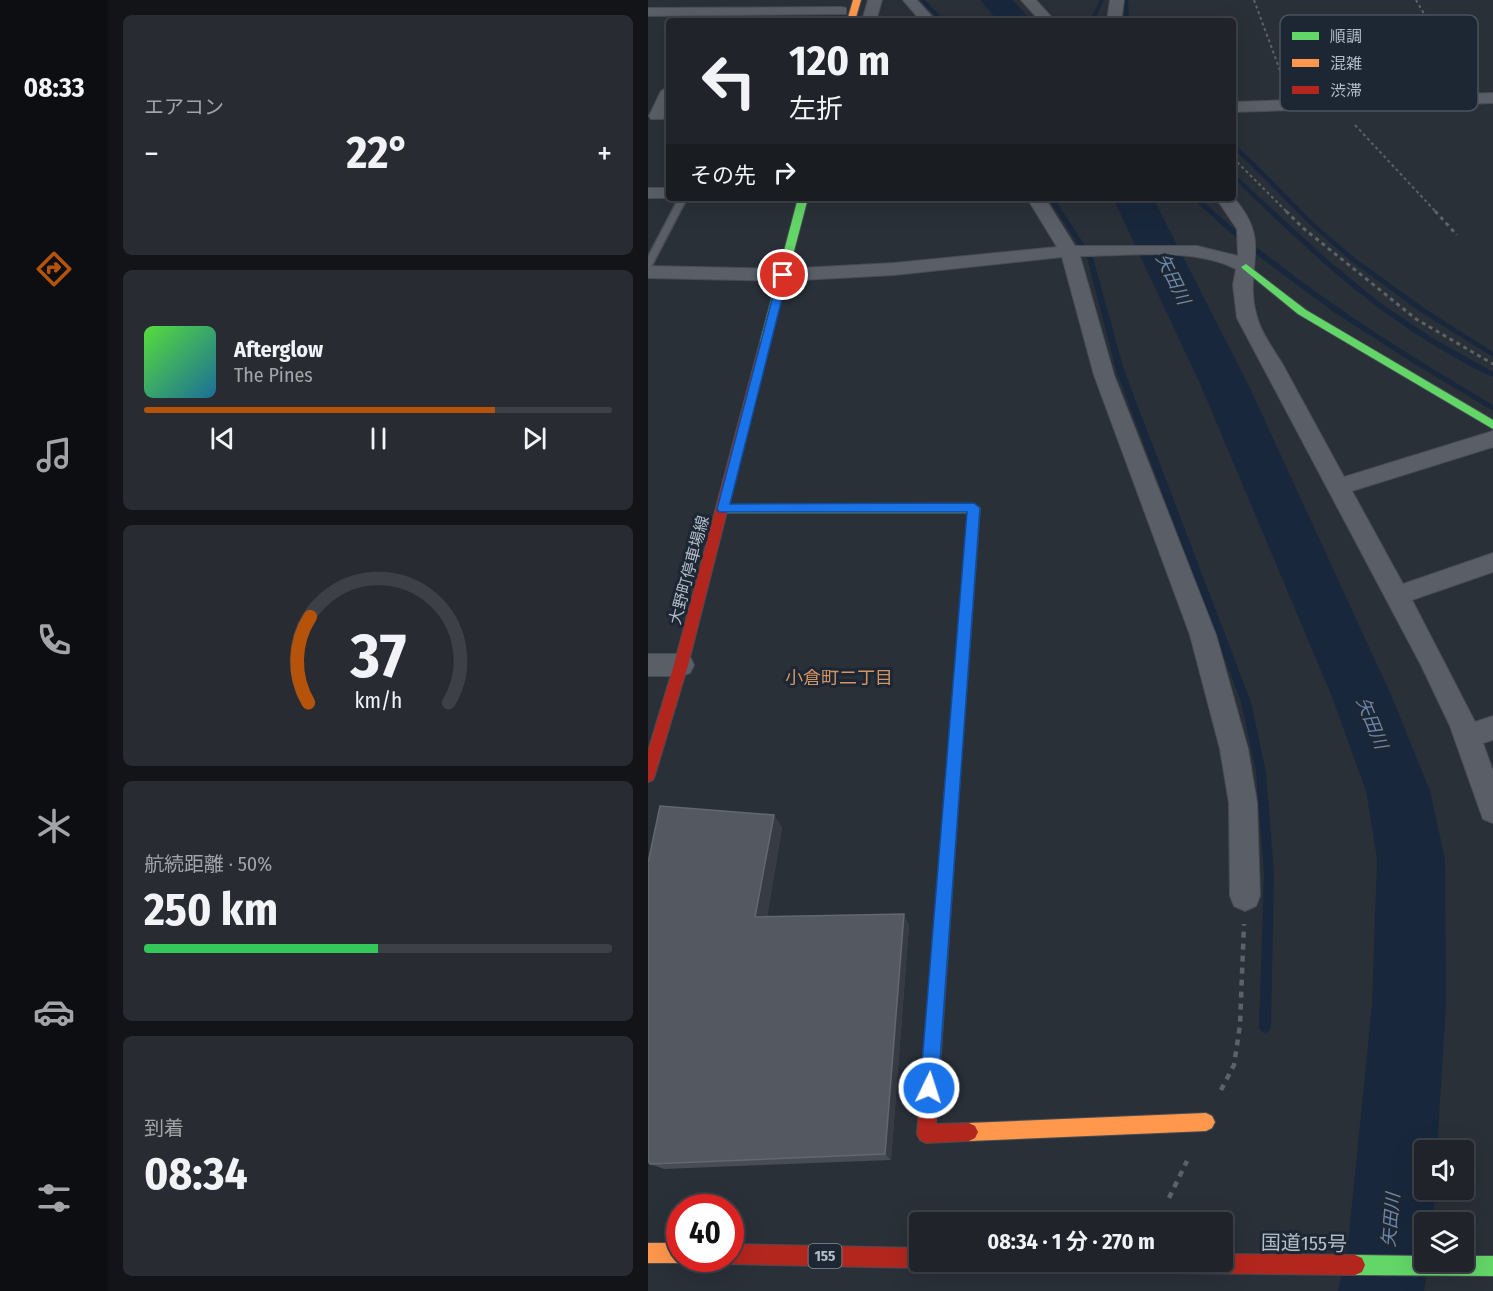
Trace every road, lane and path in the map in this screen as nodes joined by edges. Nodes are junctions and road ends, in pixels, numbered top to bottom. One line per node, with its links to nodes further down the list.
1 (857, 0): 10 (main road)
2 (875, 0): 12 (street)
3 (910, 0): 13 (street)
4 (1028, 0): 14 (street)
5 (1117, 0): 15 (street)
6 (1254, 0): 16 (path)
7 (1416, 0): 11 (path)
8 (708, 11): 9 (street); 10 (street)
9 (648, 12)
10 (844, 13)
11 (1425, 15)
12 (870, 18)
13 (926, 18)
14 (1045, 18)
15 (1114, 18)
16 (1280, 72)
17 (666, 98): 23 (street)
18 (1493, 98): 19 (street)
19 (1478, 99)
20 (1280, 105): 21 (street)
21 (1236, 107)
22 (1342, 111): 31 (path)
23 (658, 116)
24 (1236, 161): 37 (path)
25 (648, 193): 26 (street)
26 (666, 194)
27 (681, 201): 33 (lane)
28 (802, 201): 36 (main road, 大野町停車場線)
29 (1037, 201): 32 (street)
30 (1228, 201): 34 (street)
31 (1456, 235)
32 (1073, 251): 34 (street); 36 (street); 50 (street)
33 (648, 265)
34 (1246, 267): 38 (main road); 40 (street)
35 (648, 272): 36 (street)
36 (783, 275): 41 (main road, 大野町停車場線)
37 (1493, 364)
38 (1493, 425)
39 (1493, 439): 40 (street)
40 (1339, 487): 43 (street)
41 (723, 509): 45 (main road, 大野町停車場線); 51 (main road)
42 (1493, 562): 43 (street)
43 (1396, 596): 47 (street)
44 (648, 665): 45 (street)
45 (681, 665): 48 (main road, 大野町停車場線)
46 (1493, 728): 47 (street)
47 (1467, 737): 49 (street)
48 (648, 775)
49 (1493, 810)
50 (1245, 896): 51 (path)
51 (1206, 1122): 52 (path)
52 (1169, 1198)
53 (648, 1253): 54 (main road)
54 (666, 1253)
55 (744, 1254): 56 (main road, 155)
56 (909, 1258)
57 (1233, 1262): 58 (main road, 国道155号)
58 (1493, 1266)

